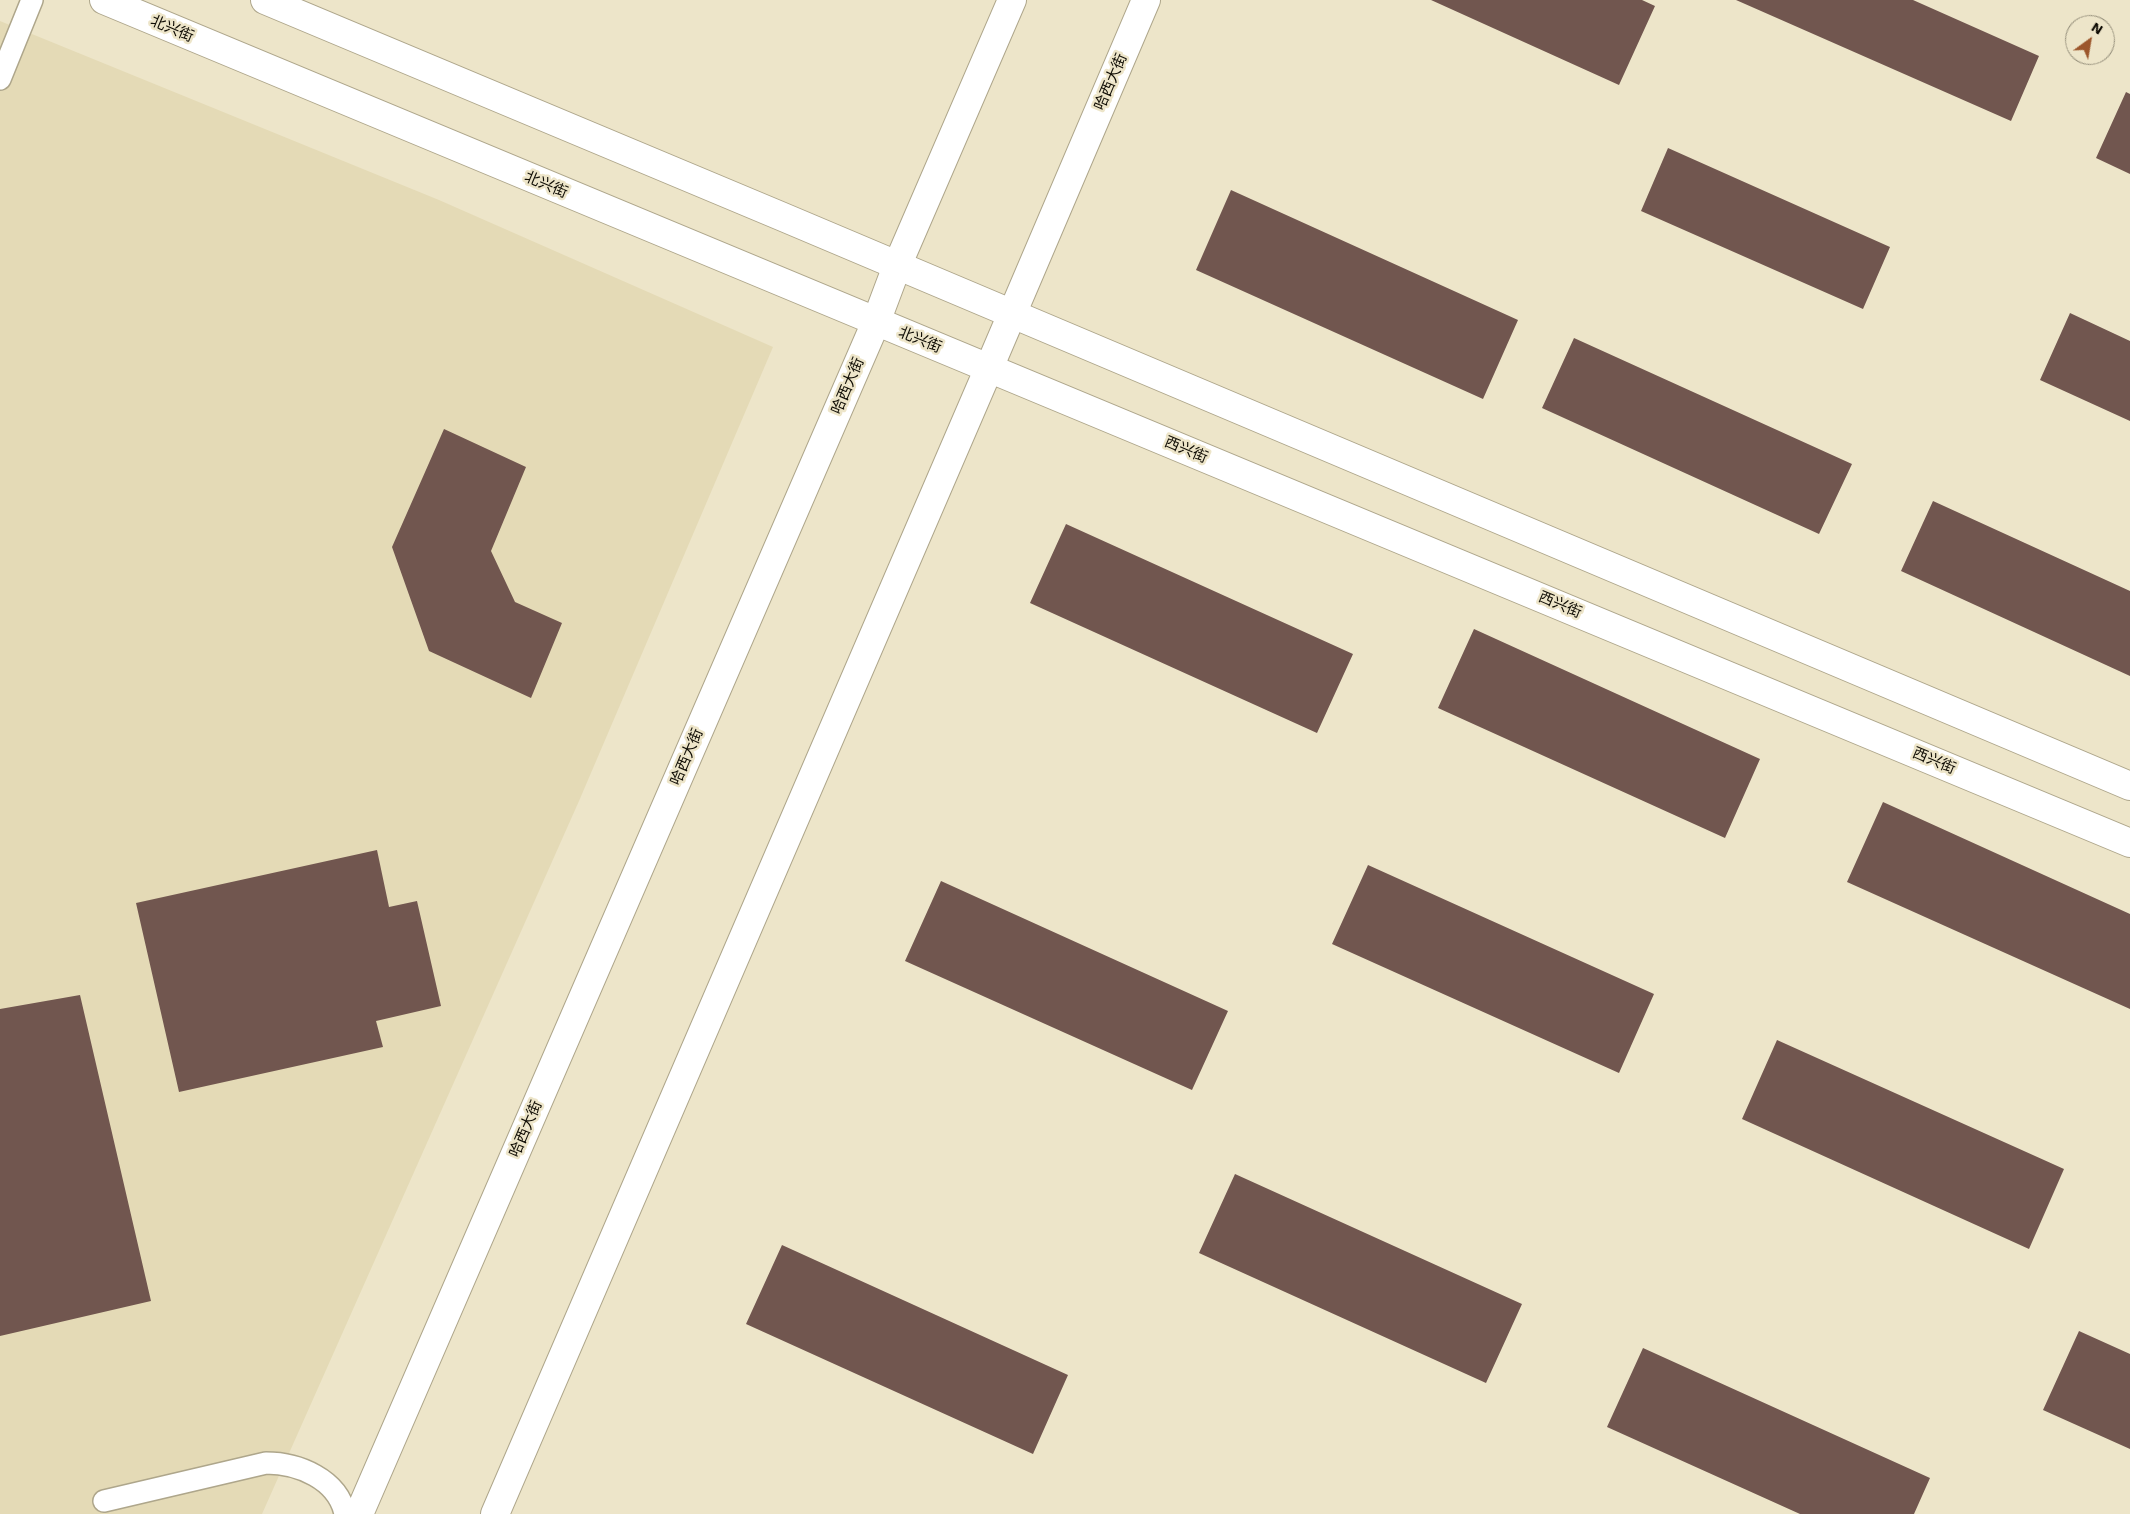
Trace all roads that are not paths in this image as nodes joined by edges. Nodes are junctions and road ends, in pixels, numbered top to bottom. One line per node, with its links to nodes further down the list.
1 (32, 0): 6 (lane)
2 (104, 0): 9 (main road, 北兴街)
3 (265, 0): 7 (main road)
4 (1012, 0): 7 (main road, 哈西大街)
5 (1146, 0): 8 (main road, 哈西大街)
6 (0, 79)
7 (897, 266): 8 (main road); 9 (main road, 哈西大街)
8 (1012, 314): 10 (main road, 哈西大街); 11 (main road)
9 (876, 322): 10 (main road, 北兴街); 15 (main road, 哈西大街)
10 (990, 368): 12 (main road, 西兴街); 16 (main road, 哈西大街)
11 (2130, 786)
12 (2130, 843)
13 (104, 1501): 14 (lane)
14 (345, 1514)
15 (359, 1514)
16 (495, 1514)

